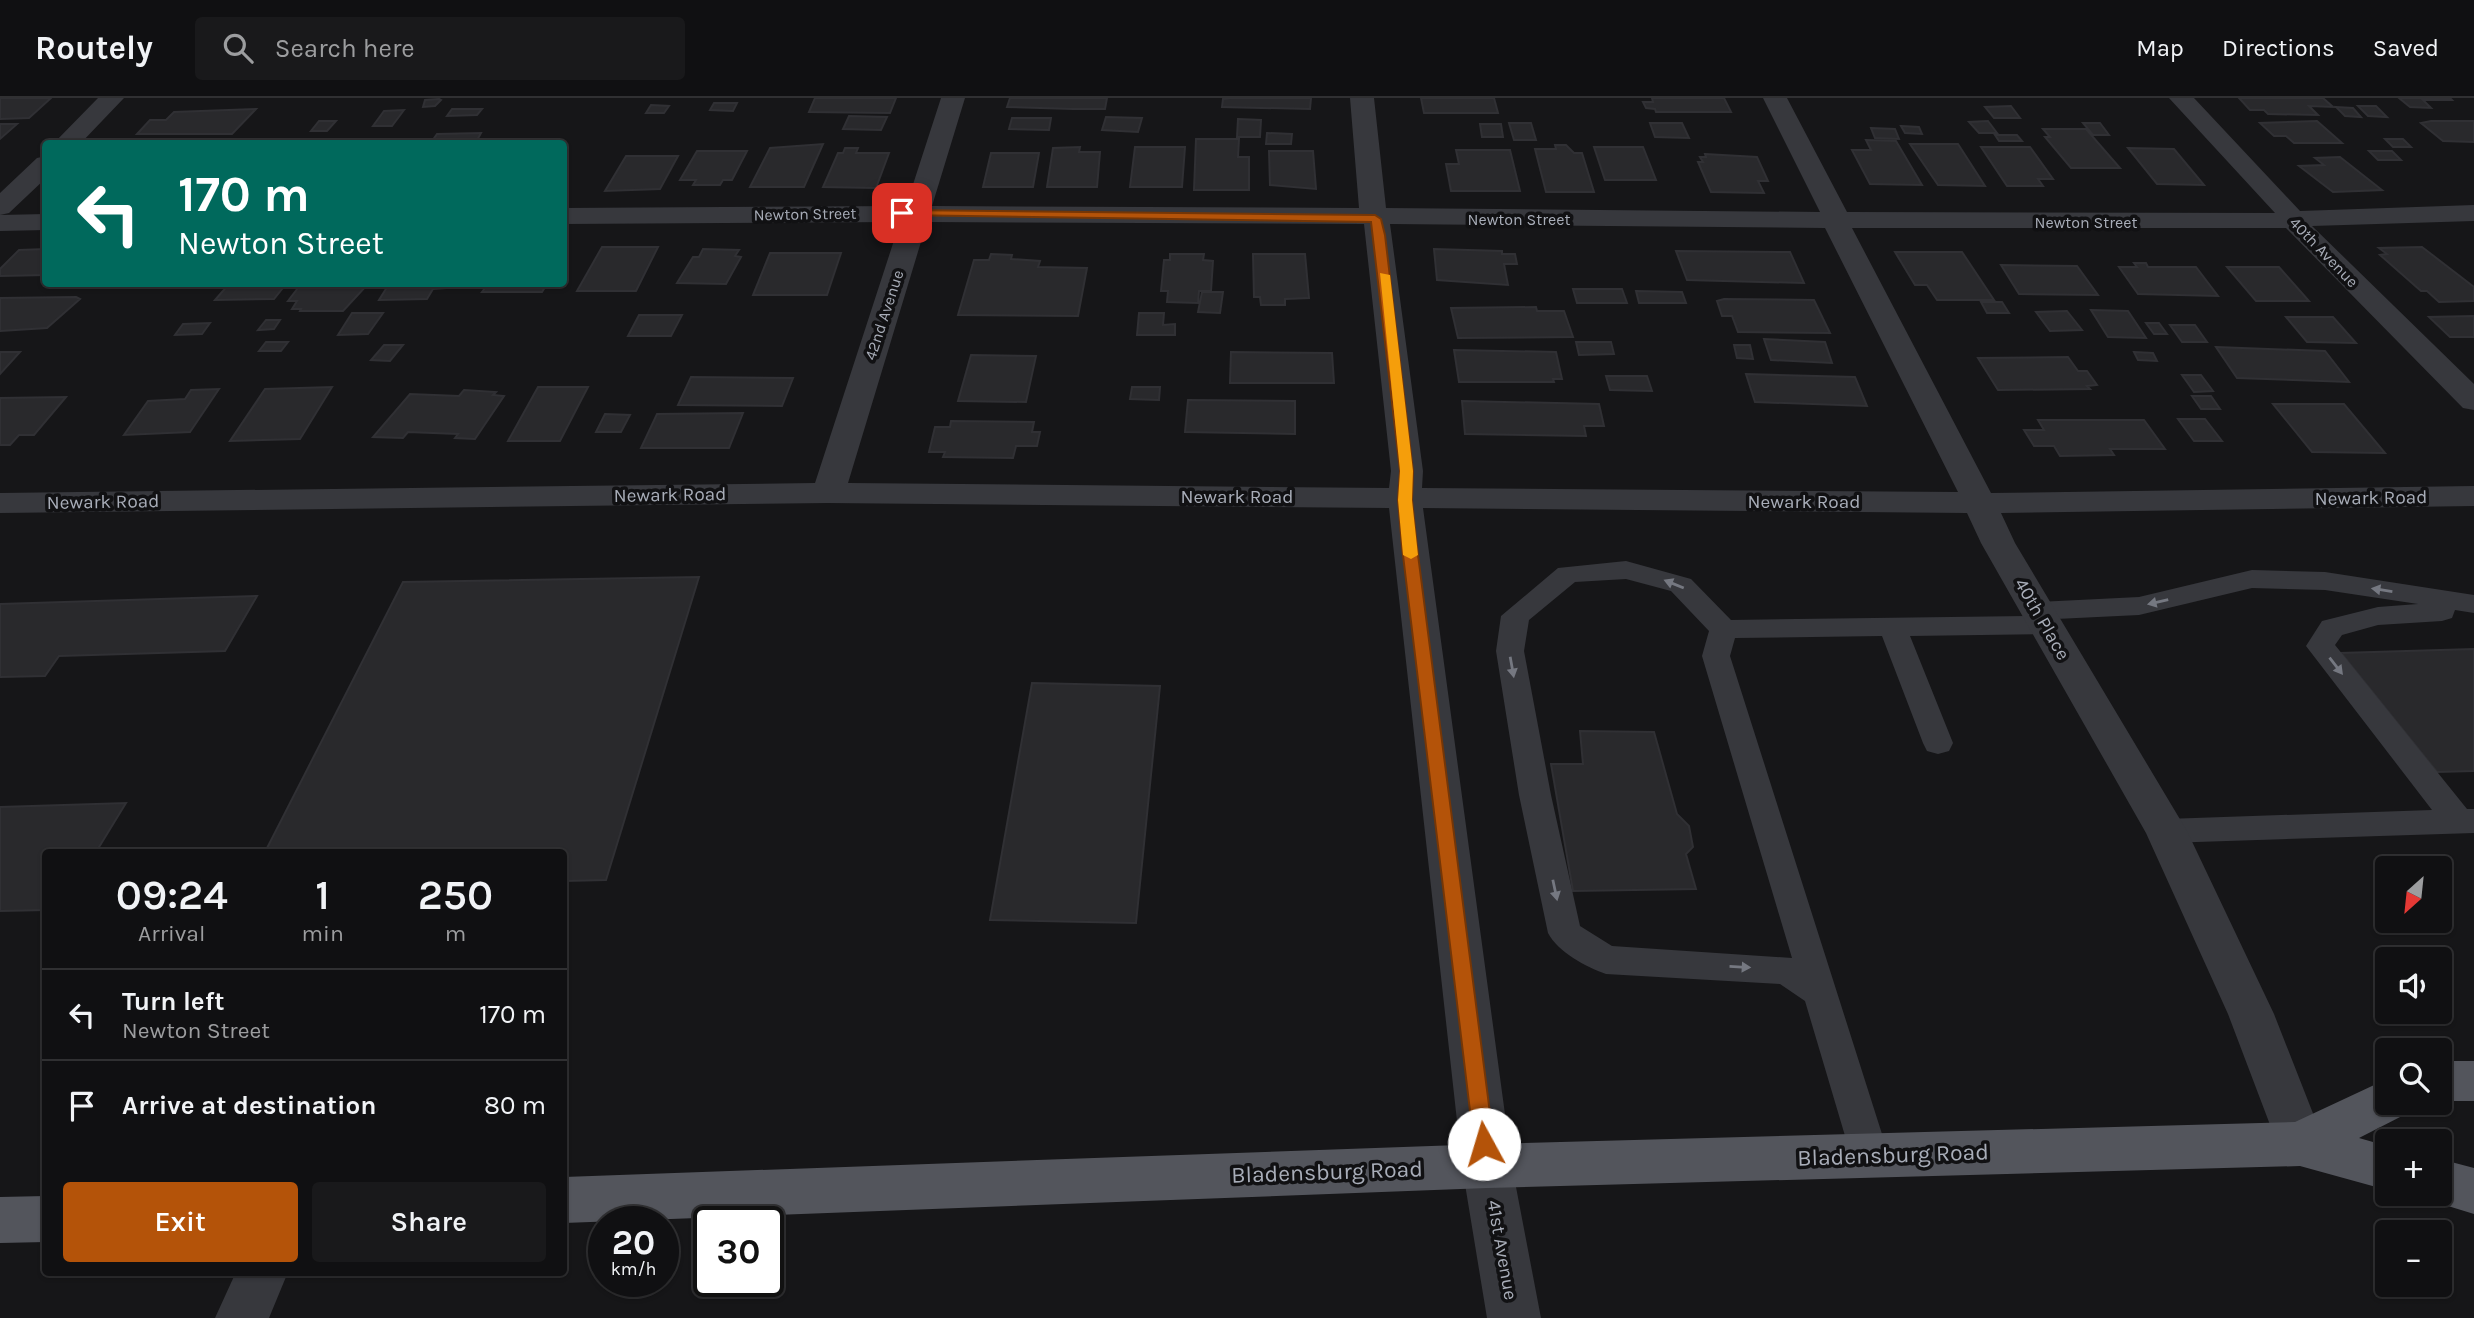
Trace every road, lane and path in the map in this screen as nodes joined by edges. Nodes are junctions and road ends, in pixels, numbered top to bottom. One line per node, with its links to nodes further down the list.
1 (112, 98): 6 (street)
2 (953, 98): 9 (street, 42nd Avenue)
3 (1362, 98): 12 (street, 41st Avenue)
4 (1775, 98): 14 (street, 40th Place)
5 (2181, 98): 13 (street, 40th Avenue)
6 (69, 140)
7 (42, 167): 8 (street)
8 (0, 207)
9 (917, 213): 11 (street, Newton Street); 12 (street, Newton Street); 18 (street, 42nd Avenue)
10 (2474, 213): 13 (street, Newton Street)
11 (567, 216)
12 (1375, 219): 14 (street, Newton Street); 20 (street, 41st Avenue)
13 (2291, 220): 14 (street, Newton Street); 17 (street, 40th Avenue)
14 (1837, 221): 22 (street, 40th Place)
15 (42, 222): 16 (street)
16 (0, 223)
17 (2474, 401)
18 (828, 493): 20 (street, Newark Road); 21 (street, Newark Road)
19 (2474, 496): 22 (street, Newark Road)
20 (1405, 500): 22 (street, Newark Road); 38 (street, 41st Avenue)
21 (0, 503)
22 (1977, 503): 25 (street, 40th Place)
23 (2474, 604): 25 (lane, one-way to 25)
24 (2474, 611): 29 (lane, one-way to 29)
25 (2042, 618): 26 (lane); 30 (street, 40th Place)
26 (1892, 626): 27 (lane); 28 (lane)
27 (1724, 629): 31 (lane); 31 (lane, one-way to 31)
28 (1938, 743)
29 (2467, 821): 30 (lane)
30 (2166, 831): 35 (street, 40th Place)
31 (1820, 993): 36 (lane)
32 (2474, 1081): 33 (main road)
33 (2452, 1082)
34 (2375, 1106): 35 (main road, Bladensburg Road)
35 (2300, 1144): 36 (main road, Bladensburg Road); 37 (main road, Bladensburg Road)
36 (1870, 1156): 38 (main road, Bladensburg Road)
37 (2375, 1165)
38 (1487, 1166): 41 (main road, Bladensburg Road); 46 (street, 41st Avenue)
39 (2452, 1185): 40 (main road)
40 (2474, 1191)
41 (567, 1200)
42 (42, 1219): 43 (main road)
43 (0, 1220)
44 (260, 1276): 45 (street)
45 (242, 1318)
46 (1514, 1318)

